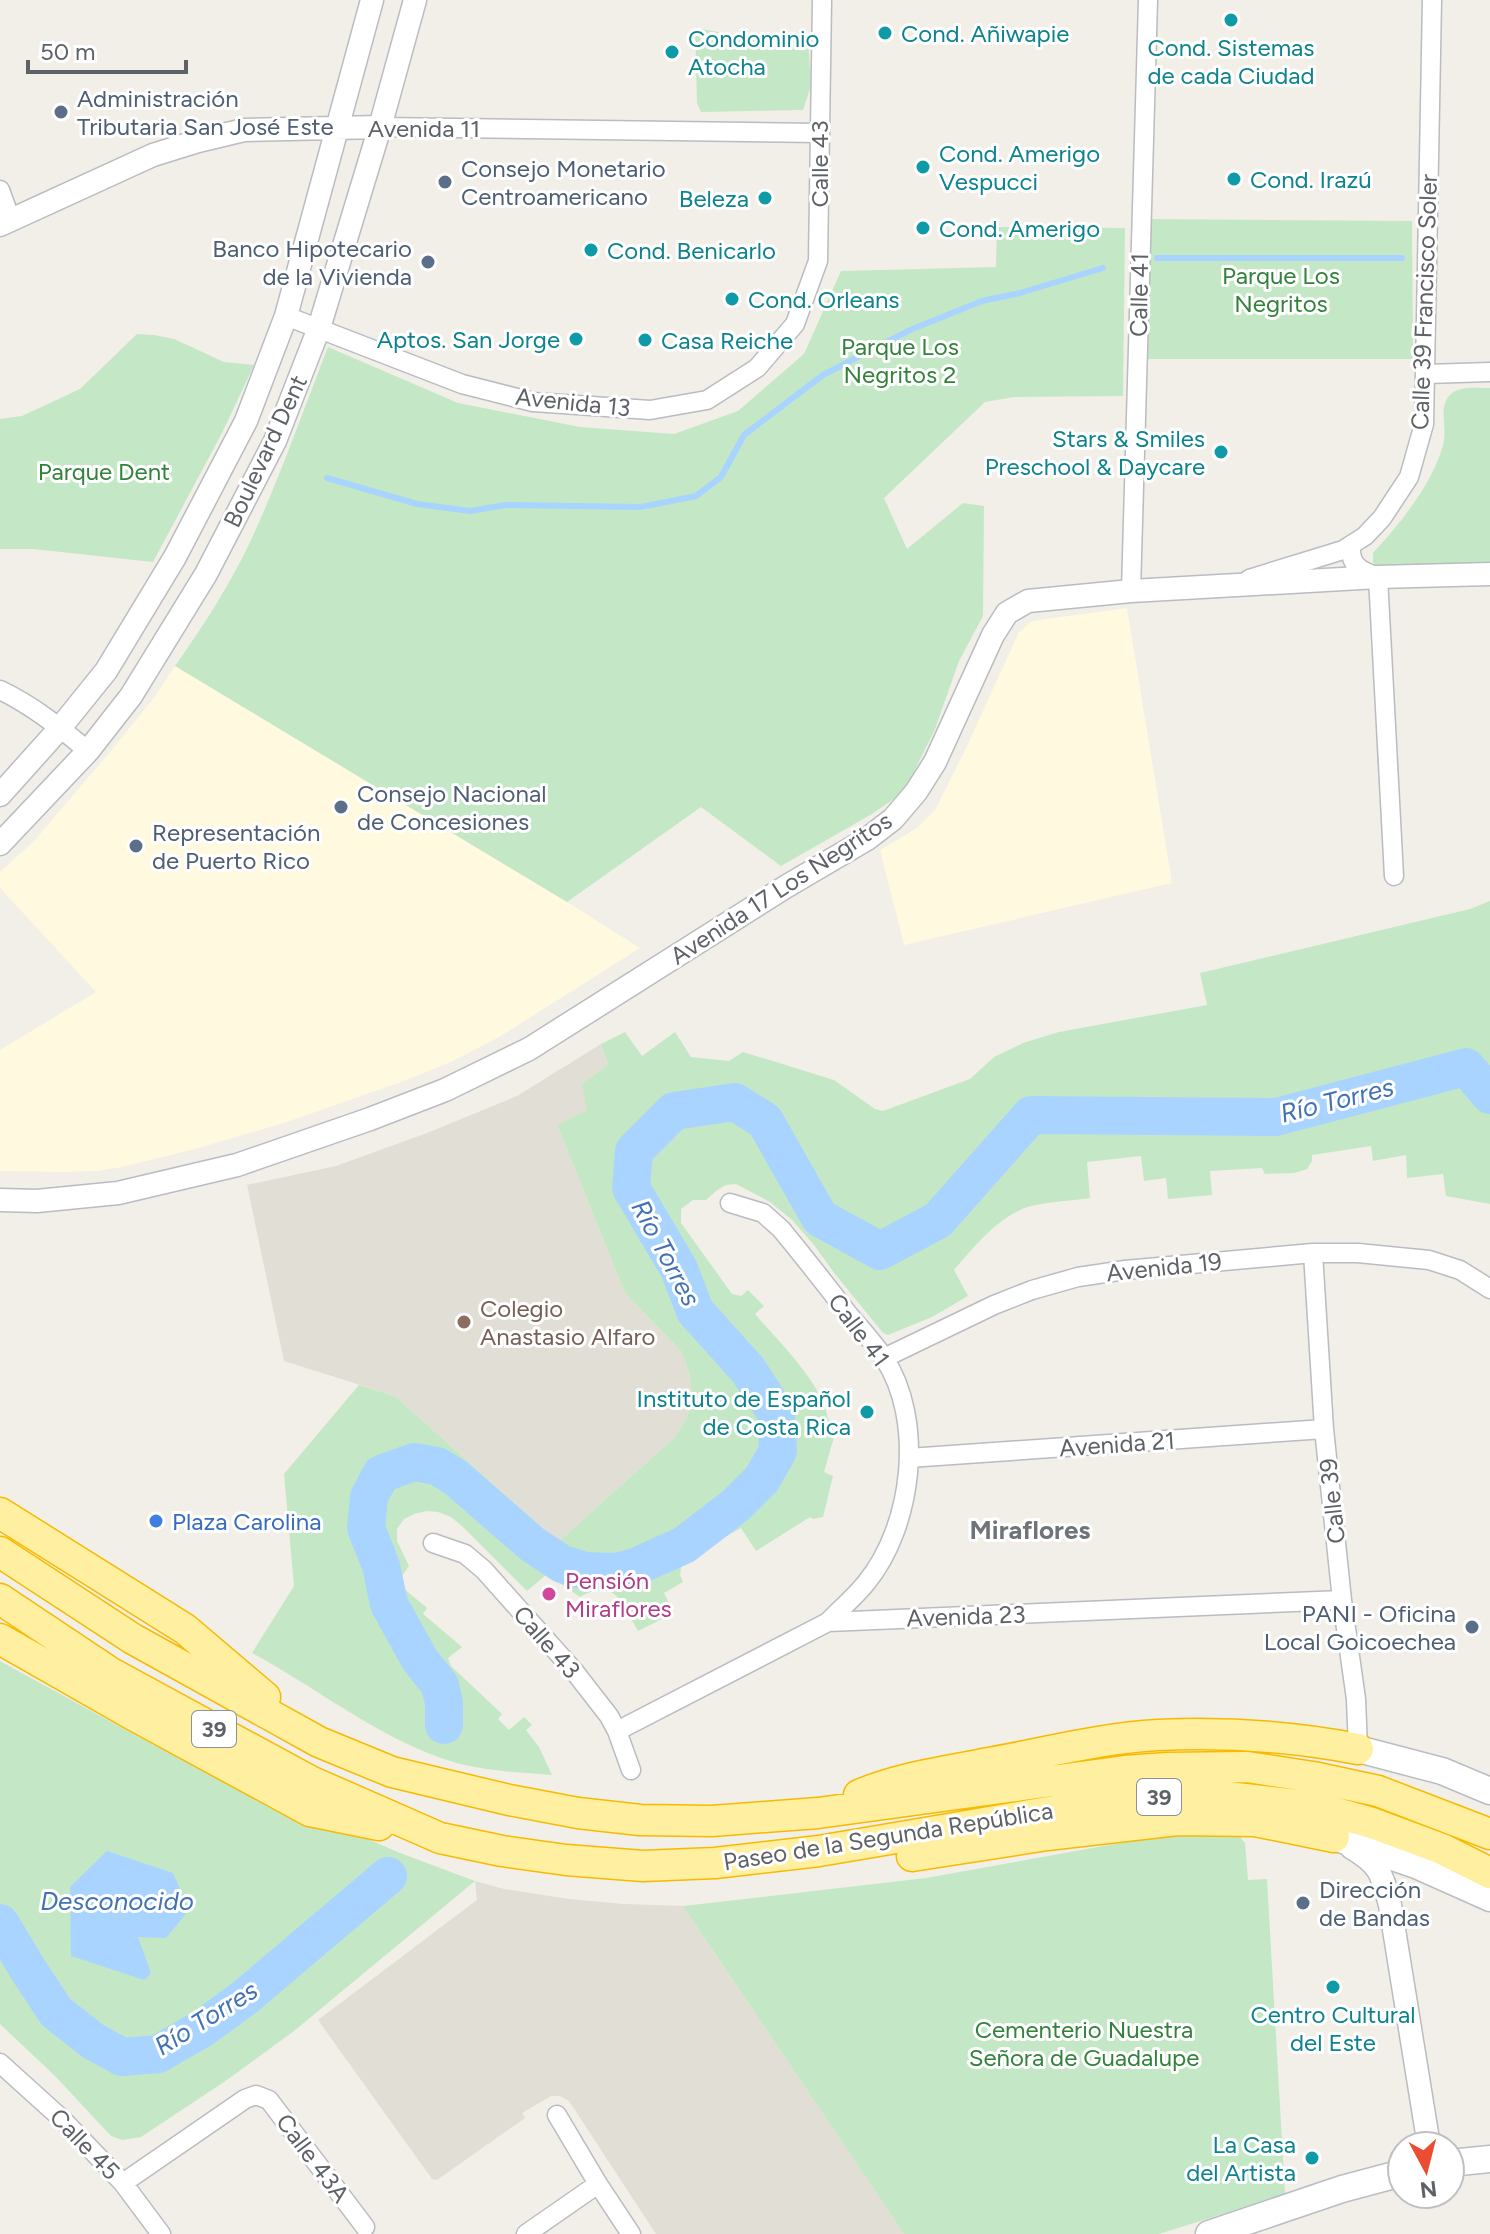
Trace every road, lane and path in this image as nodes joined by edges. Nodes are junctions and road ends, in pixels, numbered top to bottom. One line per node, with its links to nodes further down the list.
1 (372, 0): 7 (street, Boulevard Dent)
2 (415, 0): 6 (street, Boulevard Dent)
3 (822, 0): 8 (street, Calle 43)
4 (1148, 0): 22 (street, Calle 41)
5 (1432, 0): 15 (street, Calle 39 Francisco Soler)
6 (380, 127): 7 (street, Avenida 11); 8 (street, Avenida 11); 13 (street, Boulevard Dent)
7 (338, 128): 10 (street, Avenida 11); 11 (street, Boulevard Dent)
8 (819, 133): 12 (street, Calle 43)
9 (0, 190): 10 (street)
10 (5, 222)
11 (286, 316): 13 (street, Avenida 13); 17 (street, Boulevard Dent)
12 (795, 324): 13 (street, Avenida 13)
13 (319, 328): 18 (street, Boulevard Dent)
14 (1490, 372): 15 (street)
15 (1427, 374): 16 (street, Calle 39 Francisco Soler)
16 (1351, 545): 20 (street); 21 (street, Calle 39 Francisco Soler)
17 (175, 557): 18 (street); 24 (street, Boulevard Dent)
18 (206, 574): 25 (street, Boulevard Dent)
19 (1490, 574): 20 (street, Avenida 17 Los Negritos)
20 (1378, 577): 21 (street, Avenida 17 Los Negritos); 28 (street)
21 (1227, 586): 22 (street, Avenida 17 Los Negritos)
22 (1131, 591): 29 (street, Avenida 17 Los Negritos)
23 (0, 690): 24 (street)
24 (60, 728): 25 (street); 26 (street, Boulevard Dent)
25 (88, 751): 27 (street, Boulevard Dent)
26 (0, 795)
27 (0, 844)
28 (1394, 876)
29 (0, 1200)
30 (730, 1203): 33 (street, Calle 41)
31 (1313, 1253): 32 (street, Avenida 19); 33 (street, Avenida 19); 34 (street, Calle 39)
32 (1490, 1289)
33 (884, 1358): 35 (street, Calle 41)
34 (1324, 1429): 35 (street, Avenida 21); 40 (street, Calle 39)
35 (909, 1458): 41 (street, Calle 41)
36 (0, 1513): 44 (highway)
37 (433, 1543): 43 (street, Calle 43)
38 (0, 1552): 44 (highway, Paseo de la Segunda República / 39)
39 (0, 1599): 51 (highway, Paseo de la Segunda República / 39)
40 (1342, 1600): 41 (street, Avenida 23); 45 (street, Calle 39)
41 (828, 1622): 43 (street, Avenida 23)
42 (0, 1639): 51 (highway)
43 (617, 1731): 46 (street, Calle 43)
44 (319, 1742): 48 (highway, Paseo de la Segunda República / 39)
45 (1358, 1749): 47 (main road); 48 (highway)
46 (631, 1770)
47 (1490, 1791)
48 (818, 1813): 49 (highway, Paseo de la Segunda República / 39)
49 (1490, 1834)
50 (1334, 1837): 52 (highway); 54 (main road); 57 (street)
51 (440, 1838): 52 (highway, Paseo de la Segunda República / 39)
52 (819, 1851): 53 (highway, Paseo de la Segunda República / 39)
53 (1490, 1873)
54 (1490, 1898)
55 (0, 2063): 61 (street, Calle 45)
56 (557, 2115): 62 (street)
57 (1426, 2130)
58 (1490, 2159): 59 (main road)
59 (1466, 2161)
60 (1386, 2177): 67 (main road)
61 (123, 2183): 63 (street, Calle 43A); 64 (street, Calle 45)
62 (598, 2184): 65 (street); 66 (street)
63 (365, 2227)
64 (161, 2234)
65 (526, 2234)
66 (631, 2234)
67 (1209, 2234)

